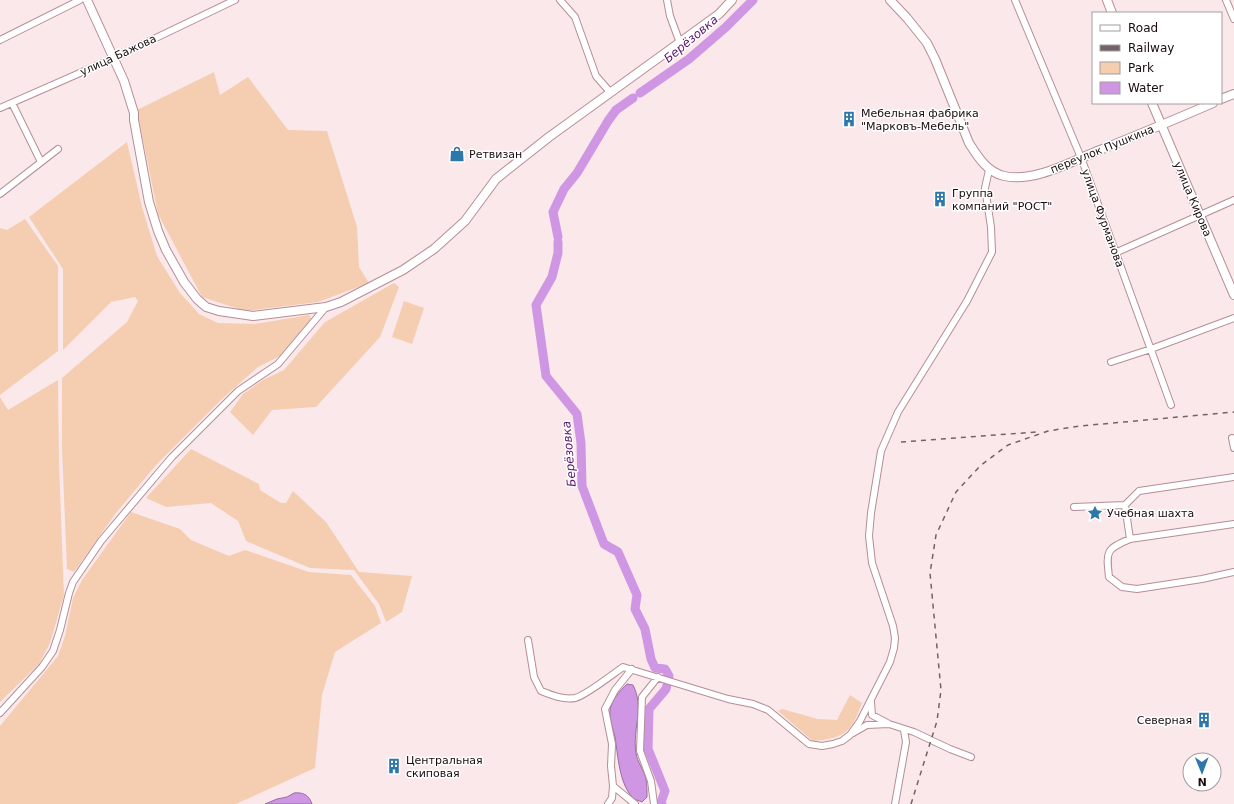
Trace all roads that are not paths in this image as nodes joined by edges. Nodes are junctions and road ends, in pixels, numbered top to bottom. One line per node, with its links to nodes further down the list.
1 (80, 0): 13 (street)
2 (87, 0): 15 (street)
3 (235, 0): 15 (street, улица Бажова)
4 (560, 0): 16 (street)
5 (667, 0): 14 (street)
6 (732, 0): 14 (street)
7 (890, 0): 27 (street)
8 (1015, 0): 25 (street, улица Фурманова)
9 (1106, 0): 11 (street)
10 (1226, 0): 12 (street)
11 (1112, 12)
12 (1234, 19)
13 (0, 40)
14 (680, 43): 16 (street)
15 (114, 58): 19 (street, улица Бажова); 33 (street)
16 (610, 92): 33 (street)
17 (1234, 94): 18 (street)
18 (1222, 100)
19 (12, 103): 22 (street, улица Бажова); 26 (street)
20 (1152, 104): 23 (street, улица Кирова)
21 (1211, 104): 23 (street, переулок Пушкина)
22 (0, 108)
23 (1162, 126): 25 (street, переулок Пушкина); 30 (street, улица Кирова)
24 (58, 149): 26 (street)
25 (1080, 158): 27 (street, переулок Пушкина); 31 (street, улица Фурманова)
26 (41, 162): 28 (street)
27 (989, 170): 49 (street)
28 (0, 194)
29 (1234, 200): 30 (street)
30 (1200, 216): 31 (street); 32 (street, улица Кирова)
31 (1115, 253): 35 (street, улица Фурманова)
32 (1234, 295)
33 (326, 307): 50 (street)
34 (1234, 318): 35 (street)
35 (1150, 350): 36 (street); 37 (street, улица Фурманова)
36 (1111, 362)
37 (1171, 405)
38 (1232, 438): 39 (street)
39 (1234, 448)
40 (1234, 477): 41 (street)
41 (1125, 505): 42 (street); 44 (street)
42 (1074, 507)
43 (1234, 524): 44 (street)
44 (1130, 539): 45 (street)
45 (1234, 572)
46 (528, 640): 47 (street)
47 (632, 670): 48 (street); 55 (street)
48 (658, 678): 53 (street); 58 (street)
49 (871, 700): 51 (street); 53 (street)
50 (0, 713)
51 (889, 724): 52 (street); 53 (street)
52 (904, 730): 54 (street); 59 (street)
53 (850, 734)
54 (971, 757)
55 (613, 786): 56 (street); 57 (street)
56 (608, 804)
57 (635, 804)
58 (654, 804)
59 (895, 804)

